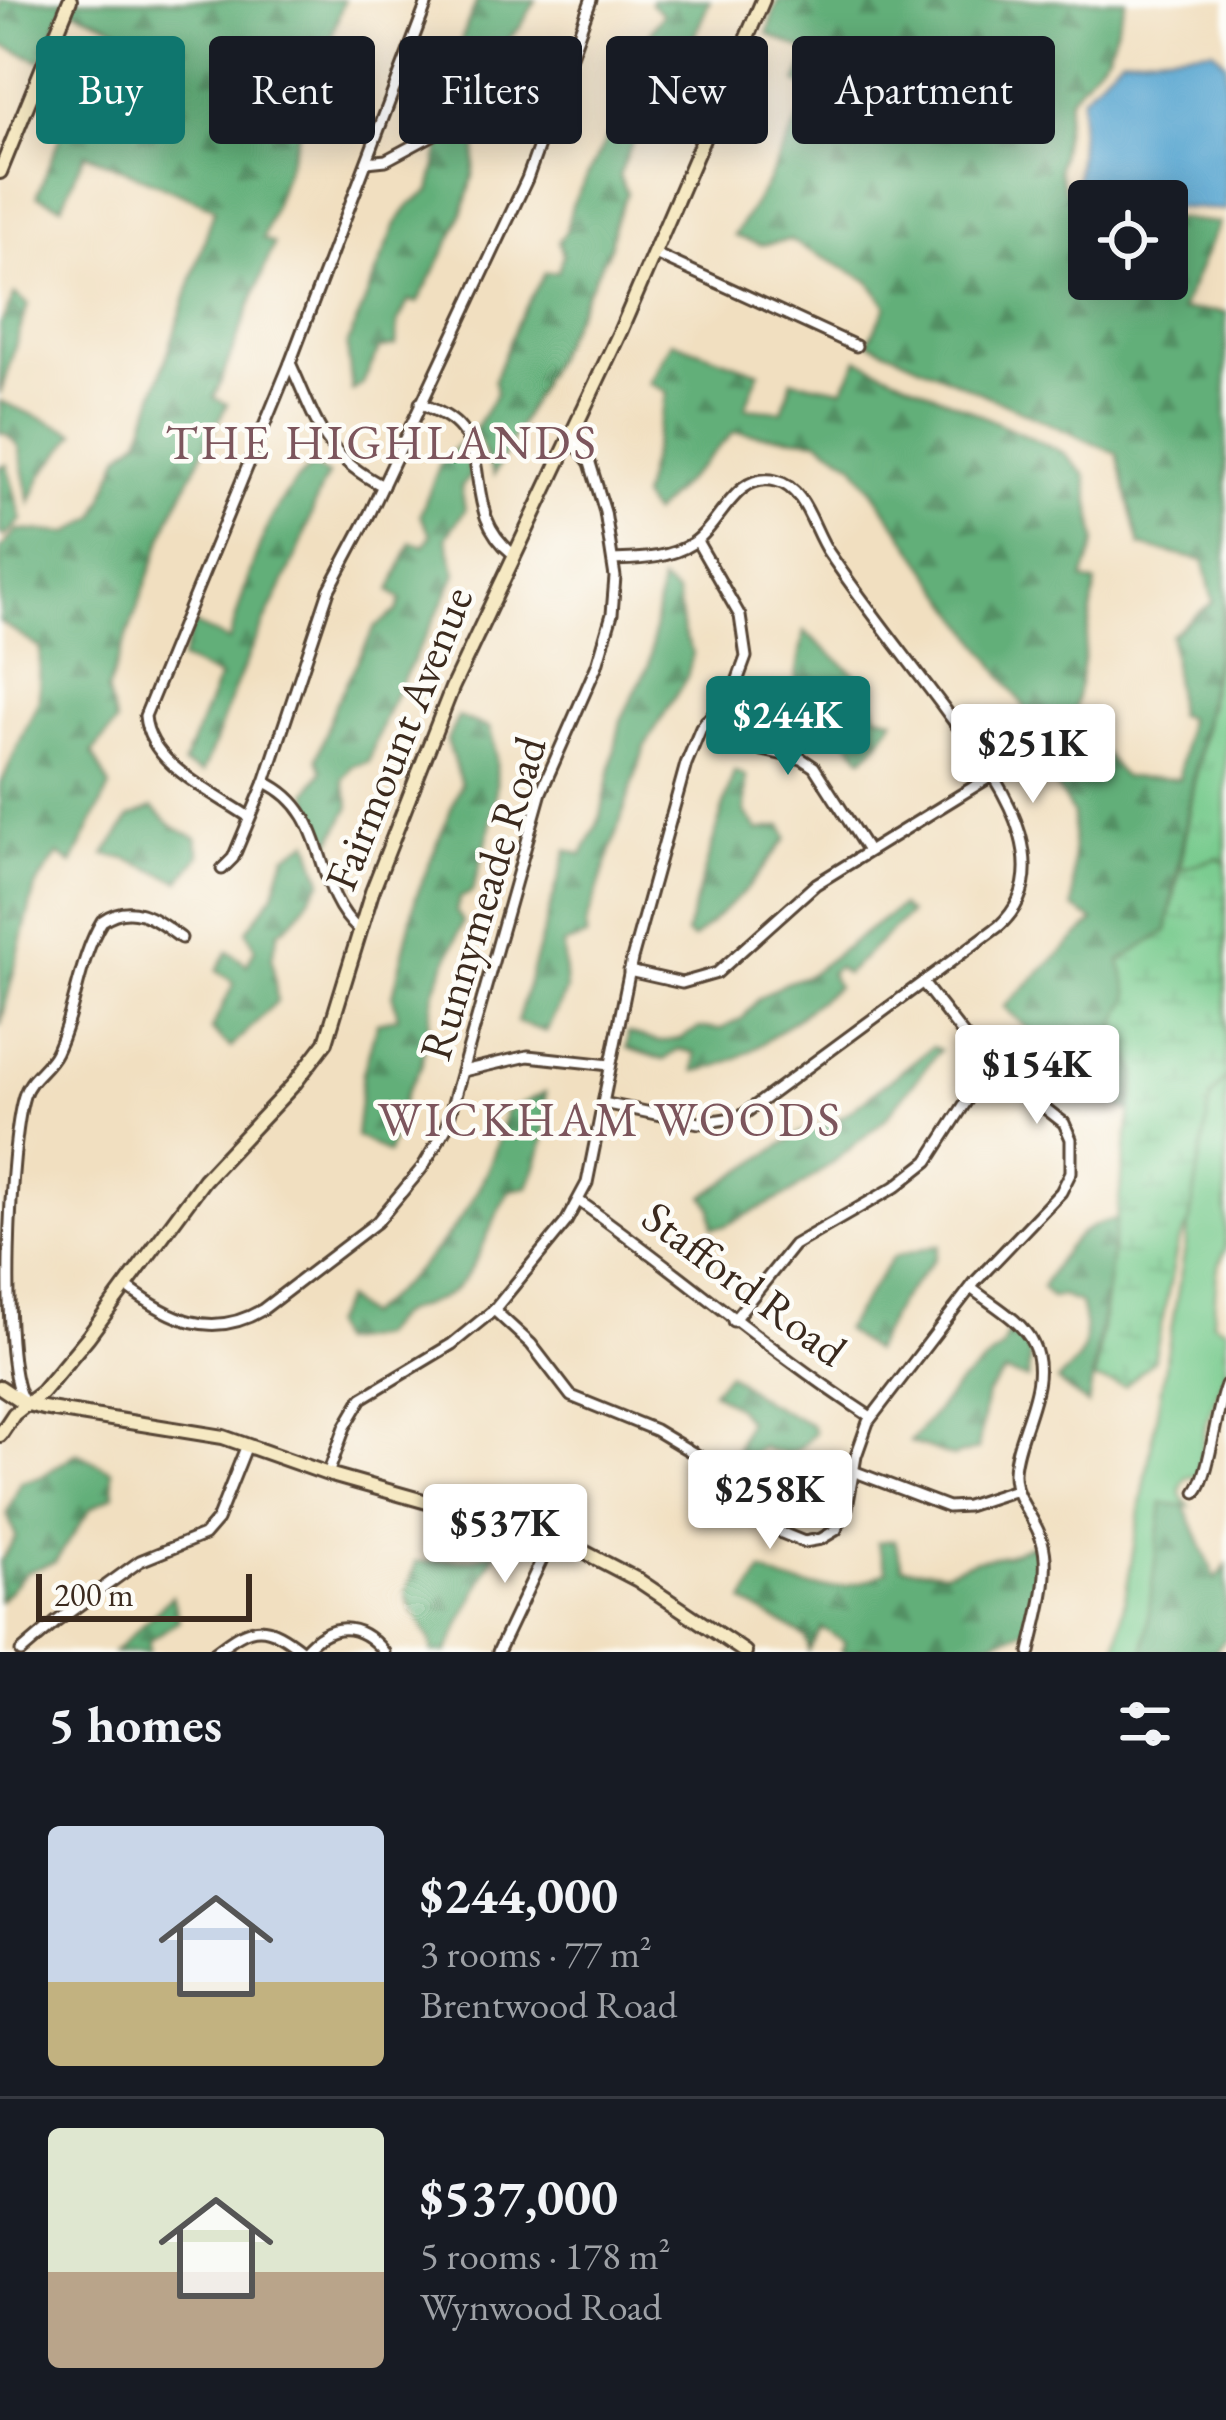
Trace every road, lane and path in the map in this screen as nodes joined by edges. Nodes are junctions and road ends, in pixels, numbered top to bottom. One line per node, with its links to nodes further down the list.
1 (70, 0): 9 (main road)
2 (428, 0): 8 (street)
3 (591, 0): 5 (street)
4 (763, 0): 10 (main road, Fairmount Avenue)
5 (578, 36)
6 (416, 144): 8 (street)
7 (540, 144): 13 (street)
8 (367, 162): 12 (street)
9 (0, 172)
10 (655, 254): 11 (street); 14 (main road, Fairmount Avenue)
11 (856, 346)
12 (290, 363): 15 (street); 22 (street)
13 (420, 403): 15 (street); 17 (street)
14 (570, 436): 17 (main road, Fairmount Avenue); 18 (street, Runnymeade Road)
15 (383, 486): 21 (street)
16 (697, 541): 18 (street); 19 (street); 20 (street)
17 (512, 553): 25 (main road, Fairmount Avenue)
18 (613, 560): 31 (street, Runnymeade Road)
19 (706, 721): 23 (street); 27 (street)
20 (993, 775): 23 (street); 28 (street)
21 (265, 782): 22 (street); 25 (street)
22 (249, 817): 24 (street)
23 (868, 851): 27 (street)
24 (222, 869)
25 (359, 930): 34 (main road, Fairmount Avenue)
26 (181, 938): 40 (street)
27 (629, 971): 29 (street)
28 (922, 983): 30 (street); 32 (street)
29 (610, 1065): 31 (street); 32 (street)
30 (989, 1066): 35 (street); 37 (street)
31 (463, 1071): 34 (street, Runnymeade Road)
32 (602, 1103): 33 (street)
33 (579, 1201): 36 (street); 37 (street, Stafford Road)
34 (128, 1286): 40 (main road, Fairmount Avenue)
35 (971, 1288): 41 (street); 46 (street)
36 (494, 1310): 44 (street); 45 (street)
37 (733, 1321): 41 (street, Stafford Road)
38 (1226, 1384): 47 (street)
39 (0, 1387): 40 (main road)
40 (25, 1403): 42 (main road, Fairmount Avenue); 43 (main road)
41 (871, 1417): 44 (street)
42 (0, 1435)
43 (247, 1445): 45 (main road); 49 (street)
44 (853, 1471): 46 (street)
45 (328, 1474): 48 (main road)
46 (1016, 1490): 55 (street)
47 (1196, 1492)
48 (551, 1540): 53 (street); 54 (main road)
49 (21, 1652)
50 (215, 1652): 51 (street)
51 (303, 1652): 52 (street)
52 (384, 1652)
53 (498, 1652)
54 (746, 1652)
55 (1030, 1652)

